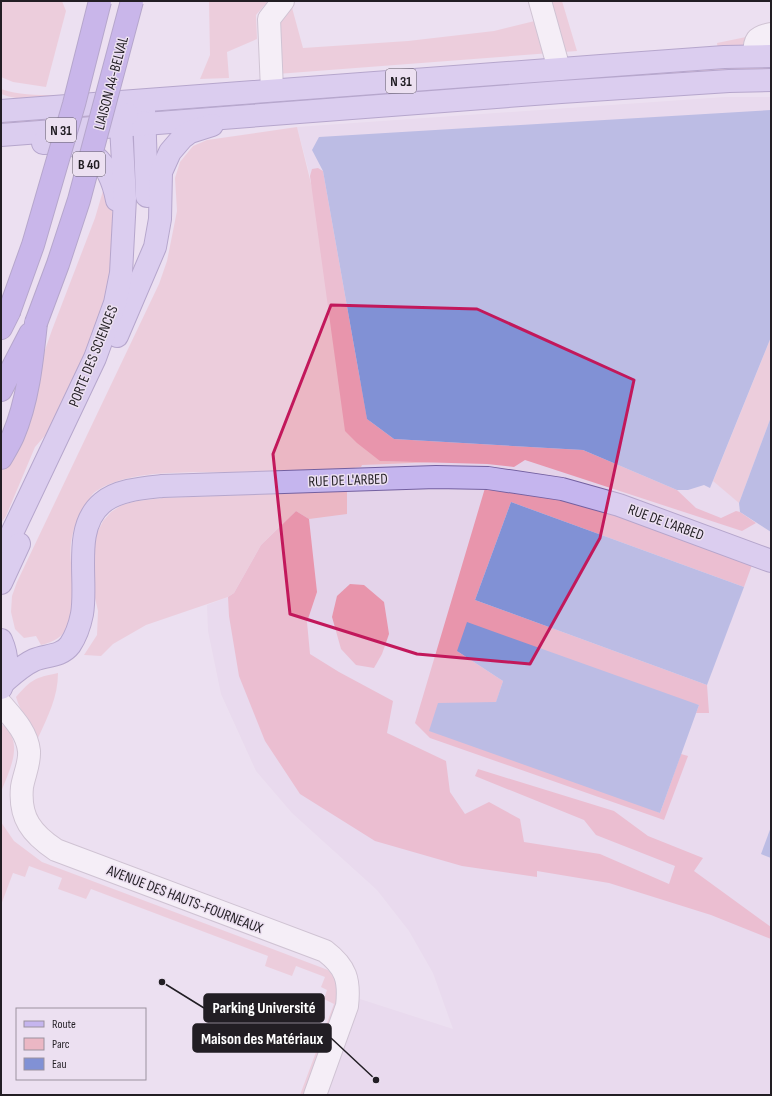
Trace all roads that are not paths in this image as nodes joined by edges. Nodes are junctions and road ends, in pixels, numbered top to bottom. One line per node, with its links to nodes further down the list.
1 (100, 1): 21 (highway, LIAISON A4-BELVAL / B 40, bridge)
2 (132, 1): 22 (highway, LIAISON A4-BELVAL / B 40, bridge)
3 (283, 1): 9 (street)
4 (540, 1): 7 (street)
5 (771, 34): 6 (street)
6 (762, 56): 7 (main road, N 31)
7 (559, 69): 9 (main road, N 31); 10 (main road)
8 (771, 80): 10 (main road, N 31)
9 (272, 90): 13 (main road, N 31)
10 (561, 92): 15 (main road, N 31)
11 (1, 99): 12 (main road)
12 (63, 106): 13 (main road, N 31); 14 (main road, N 31)
13 (144, 110): 15 (main road, N 31); 16 (main road); 20 (main road, PORTE DES SCIENCES)
14 (1, 111)
15 (254, 115): 20 (main road, PORTE DES SCIENCES)
16 (121, 126): 17 (main road, N 31); 19 (main road, PORTE DES SCIENCES)
17 (1, 135)
18 (1, 146): 19 (main road, N 31)
19 (124, 233): 25 (main road, PORTE DES SCIENCES)
20 (142, 278): 27 (main road, PORTE DES SCIENCES)
21 (4, 320)
22 (36, 323): 23 (highway, B 40); 24 (highway, B 40)
23 (1, 390)
24 (1, 458)
25 (1, 556)
26 (771, 561): 29 (main road, RUE DE L'ARBED)
27 (1, 583)
28 (3, 645): 29 (main road, RUE DE L'ARBED); 30 (main road)
29 (36, 659): 30 (main road, RUE DE L'ARBED)
30 (3, 685)
31 (1, 704): 32 (street, AVENUE DES HAUTS-FOURNEAUX)
32 (315, 1095)

